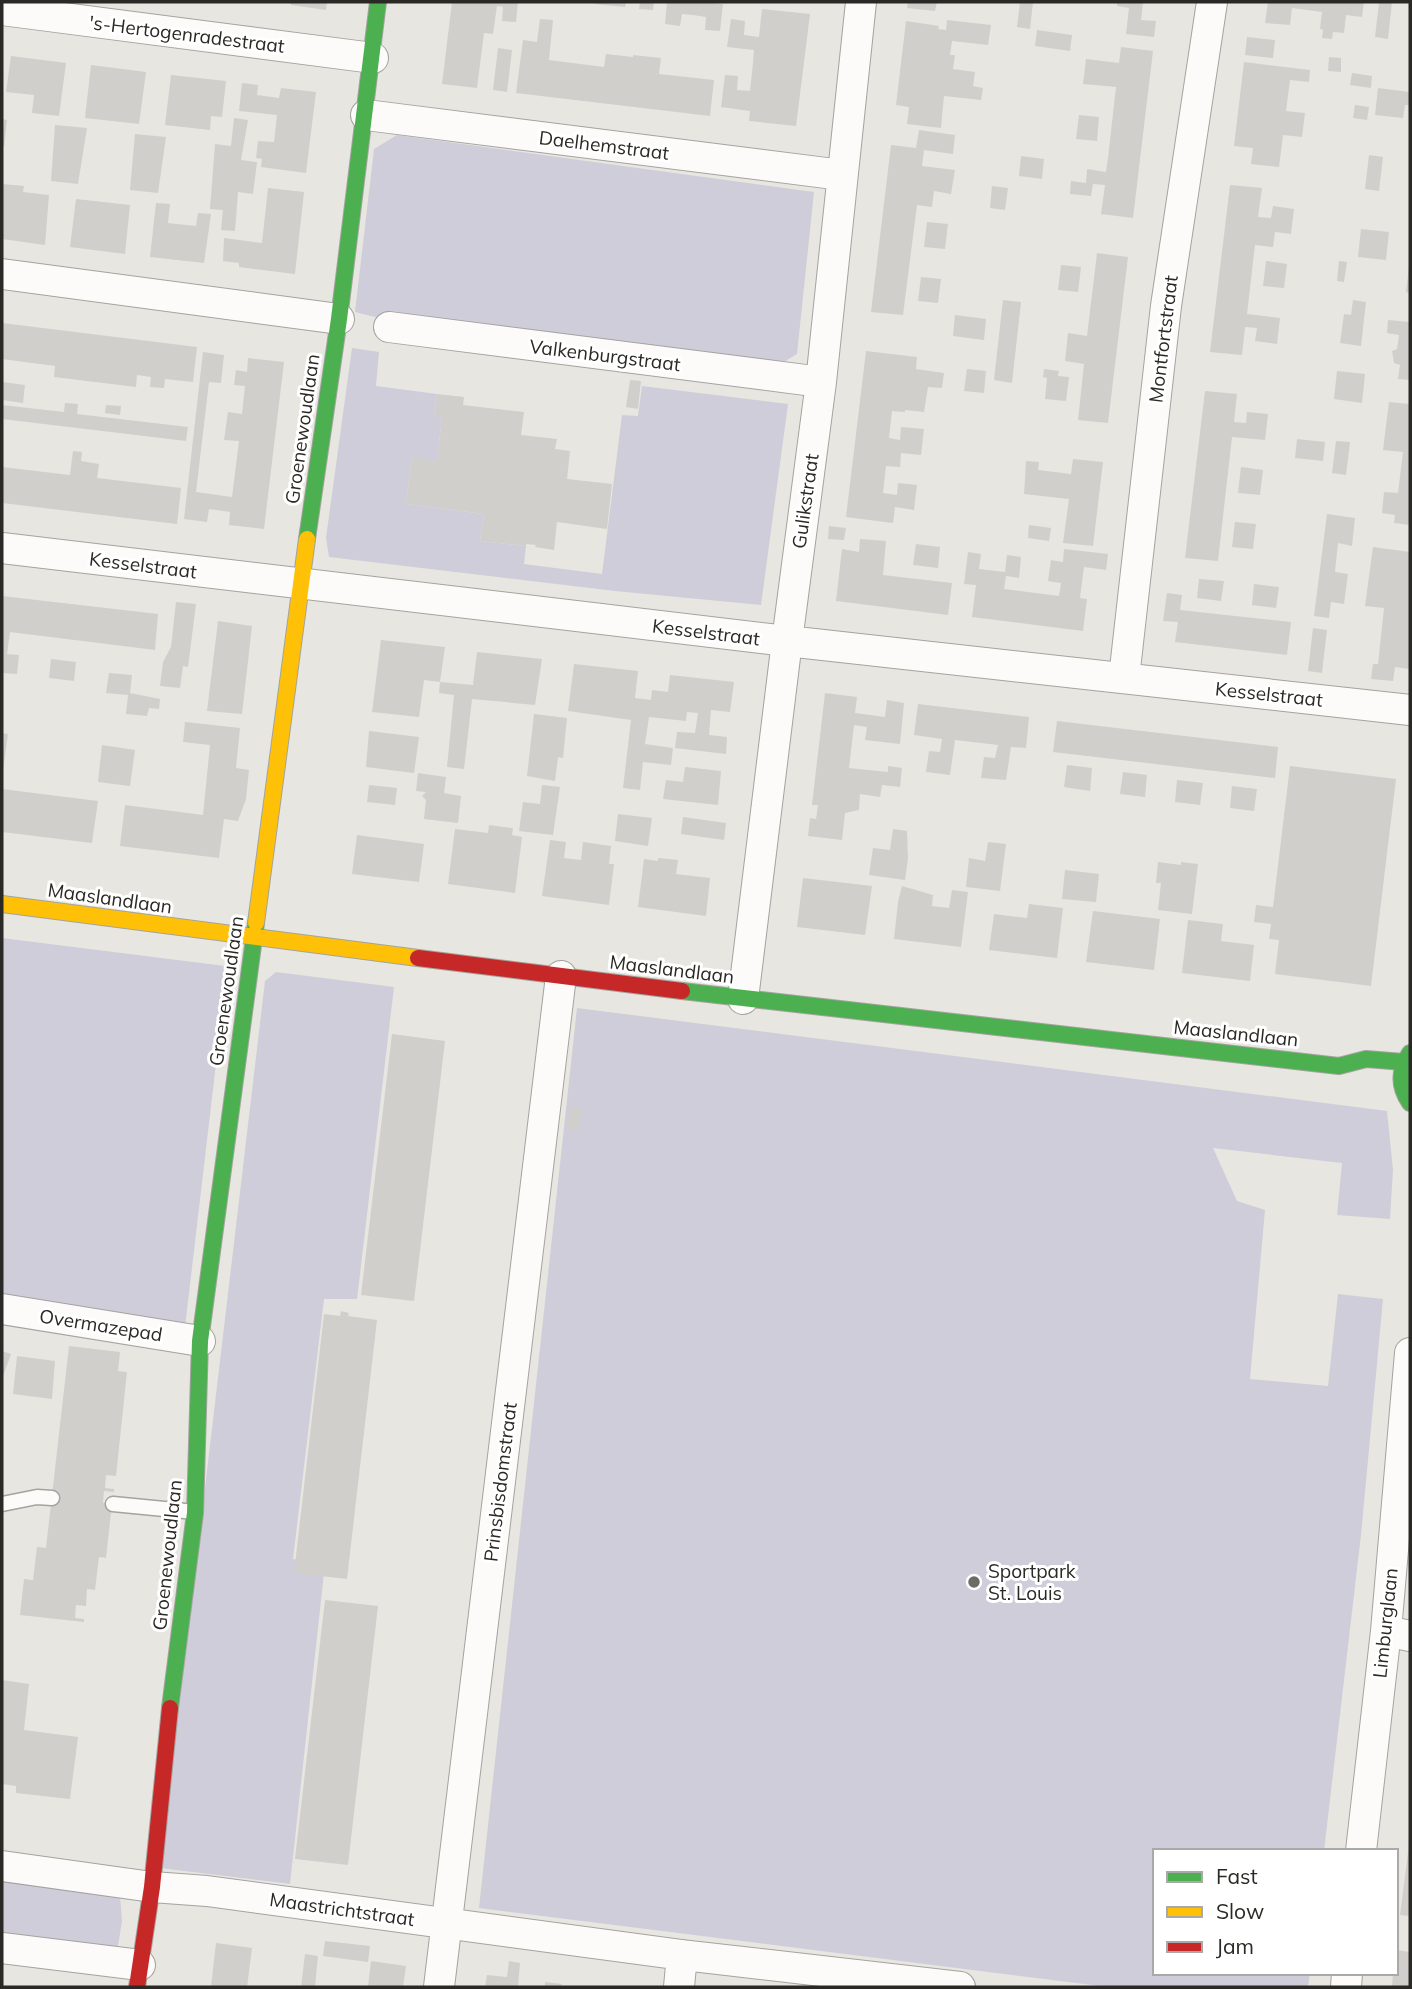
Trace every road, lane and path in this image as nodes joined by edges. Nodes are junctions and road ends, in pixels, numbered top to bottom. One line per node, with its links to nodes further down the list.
1 (378, 2): 5 (street, Groenewoudlaan)
2 (861, 2): 7 (street, Gulikstraat)
3 (1212, 2): 15 (street, Montfortstraat)
4 (2, 10): 5 (street, 's-Hertogenradestraat)
5 (373, 58): 6 (street, Groenewoudlaan)
6 (366, 115): 7 (street, Daelhemstraat); 9 (street, Groenewoudlaan)
7 (842, 175): 11 (street, Gulikstraat)
8 (2, 274): 9 (street)
9 (339, 319): 13 (street, Groenewoudlaan)
10 (389, 327): 11 (street, Valkenburgstraat)
11 (821, 382): 14 (street, Gulikstraat)
12 (2, 548): 13 (street, Kesselstraat)
13 (301, 583): 14 (street, Kesselstraat); 18 (street, Groenewoudlaan)
14 (786, 641): 15 (street, Kesselstraat); 20 (street, Gulikstraat)
15 (1124, 678): 16 (street, Kesselstraat)
16 (1410, 710)
17 (2, 904): 18 (street, Maaslandlaan)
18 (254, 938): 19 (street, Maaslandlaan); 26 (street, Groenewoudlaan)
19 (561, 976): 20 (street, Maaslandlaan); 36 (street, Prinsbisdomstraat)
20 (743, 999): 22 (street, Maaslandlaan)
21 (1407, 1058): 22 (street, Maaslandlaan); 24 (street)
22 (1339, 1066): 23 (street, Maaslandlaan)
23 (1363, 1079)
24 (1410, 1103)
25 (2, 1309): 26 (street, Overmazepad)
26 (200, 1341): 31 (street, Groenewoudlaan)
27 (1410, 1353): 32 (street, Limburglaan)
28 (52, 1498): 29 (lane)
29 (2, 1504)
30 (113, 1504): 31 (lane)
31 (195, 1513): 35 (street, Groenewoudlaan)
32 (1398, 1633): 33 (street, Limburglaan)
33 (1361, 1849)
34 (2, 1866): 35 (street, Maastrichtstraat)
35 (152, 1887): 36 (street, Maastrichtstraat); 39 (street, Groenewoudlaan)
36 (447, 1923): 38 (street, Maastrichtstraat); 41 (street, Prinsbisdomstraat)
37 (2, 1948): 39 (street)
38 (682, 1955): 40 (street, Maastrichtstraat); 42 (street)
39 (139, 1976)
40 (823, 1979): 43 (street, Maastrichtstraat)
41 (439, 1987)
42 (679, 1987)
43 (960, 1987)

